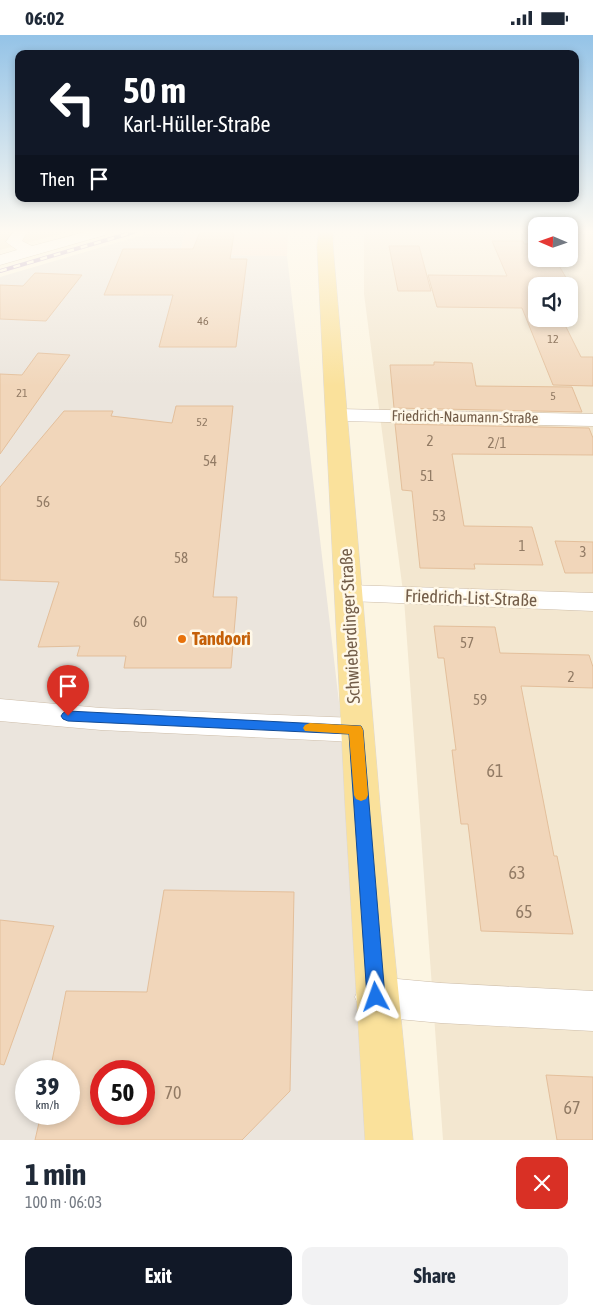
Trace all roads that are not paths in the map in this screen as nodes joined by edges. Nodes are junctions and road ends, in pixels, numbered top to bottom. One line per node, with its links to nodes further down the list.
1 (328, 284): 2 (main road, Schwieberdinger Straße)
2 (337, 415): 3 (street, Friedrich-Naumann-Straße); 4 (main road, Schwieberdinger Straße)
3 (593, 420)
4 (349, 593): 5 (street, Friedrich-List-Straße); 7 (main road, Schwieberdinger Straße)
5 (593, 602)
6 (0, 710): 7 (street)
7 (356, 730): 8 (main road, Schwieberdinger Straße)
8 (376, 997): 9 (street); 10 (main road, Schwieberdinger Straße)
9 (593, 1011)
10 (389, 1140)

